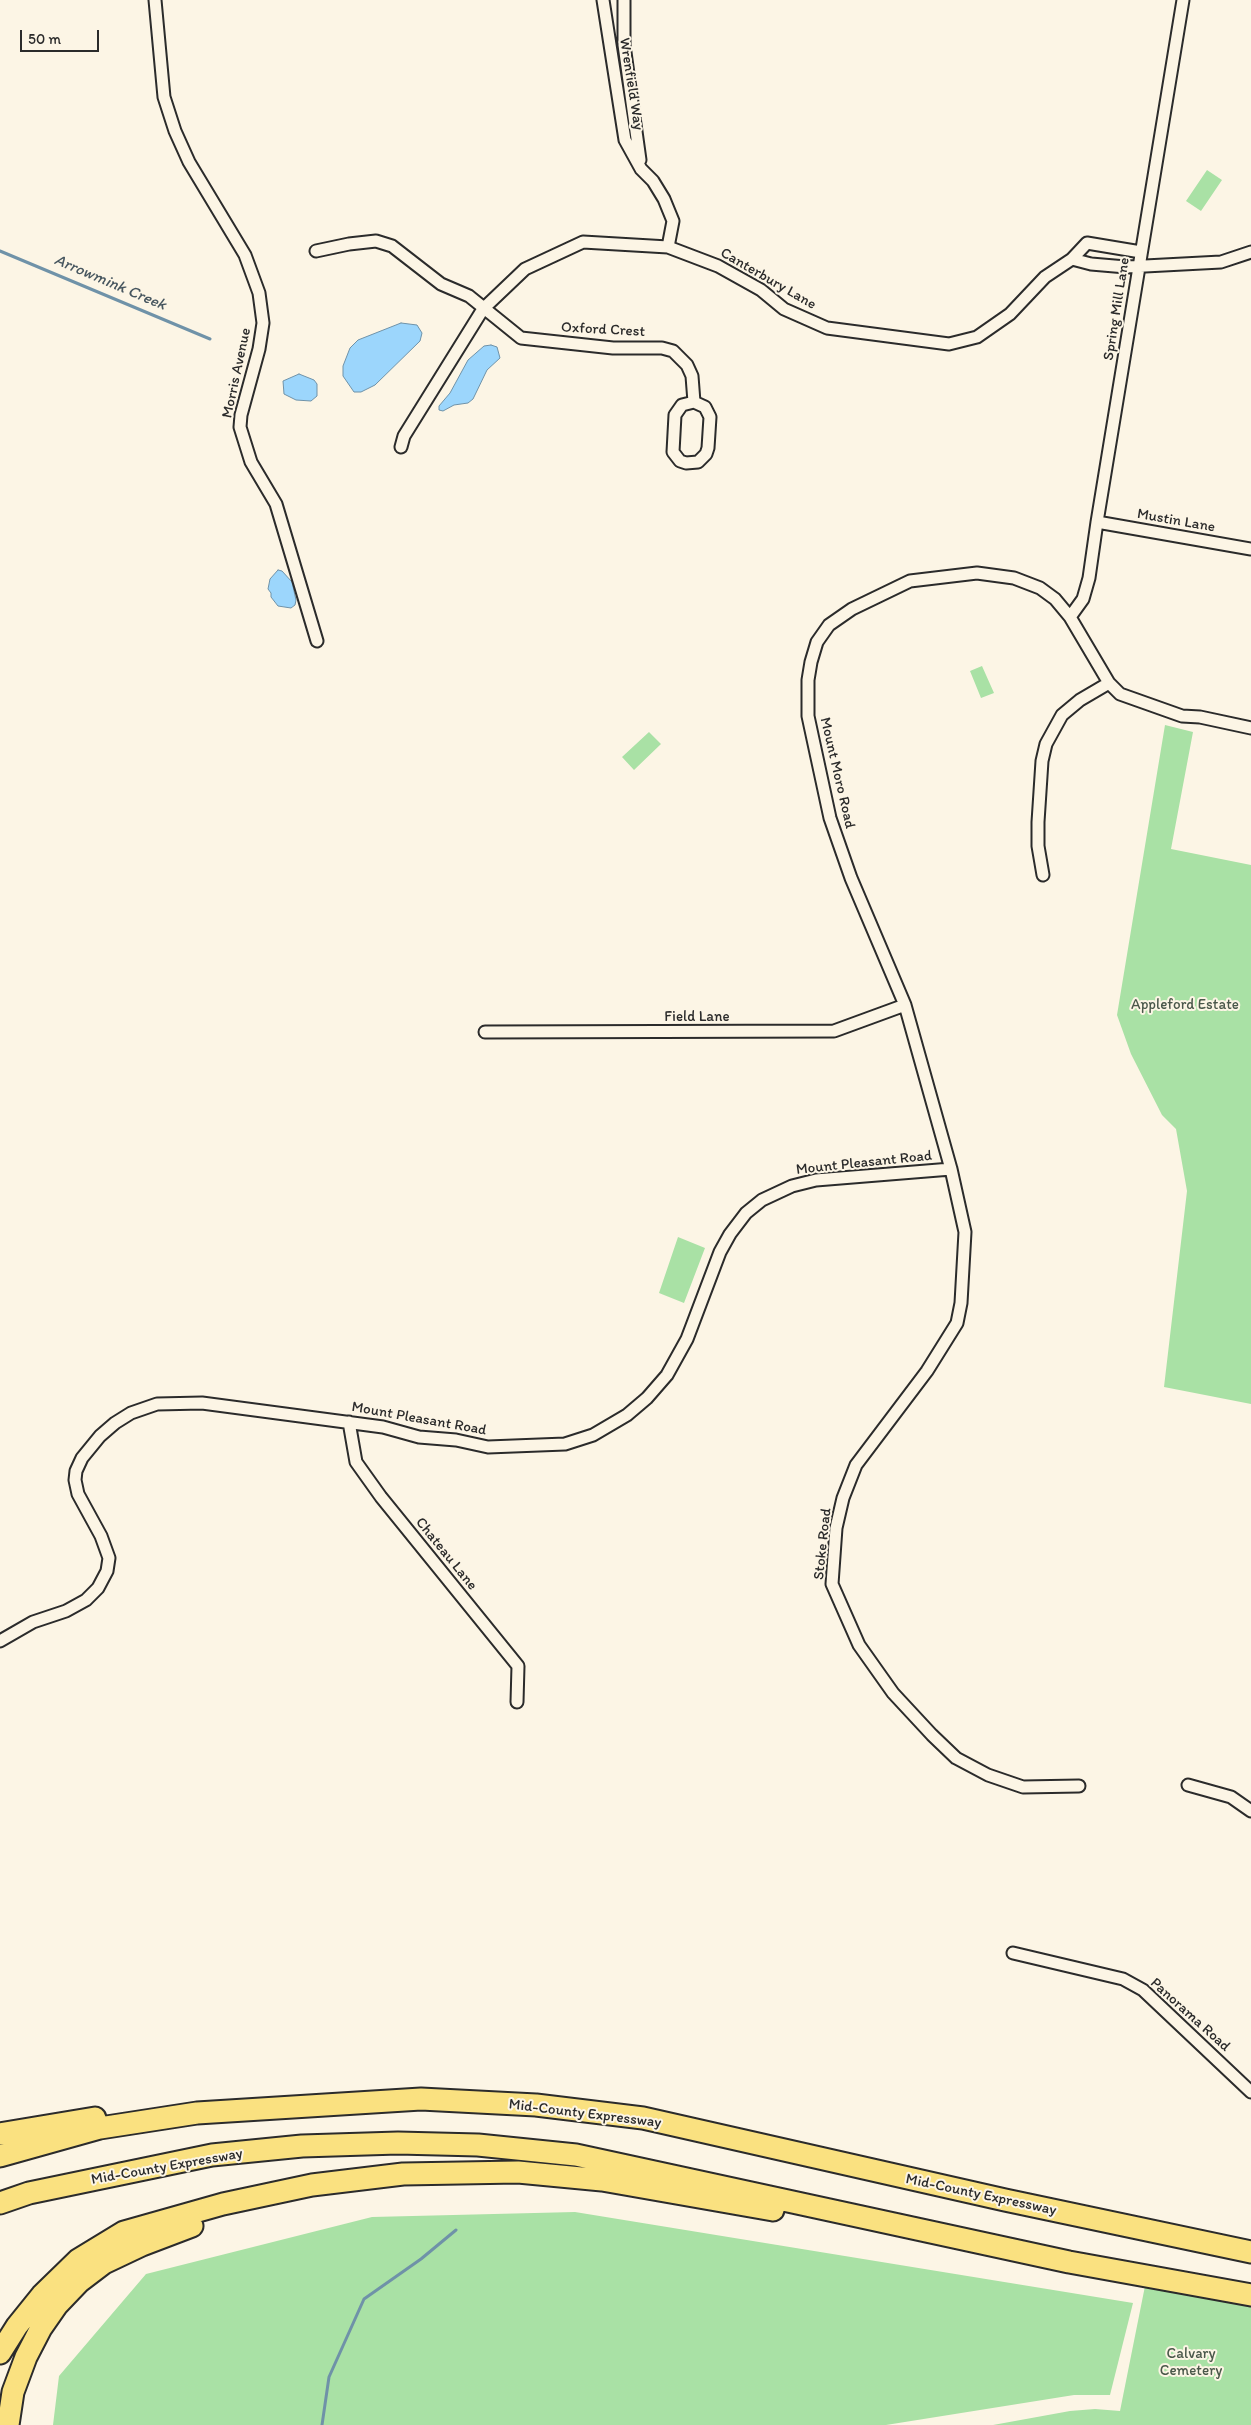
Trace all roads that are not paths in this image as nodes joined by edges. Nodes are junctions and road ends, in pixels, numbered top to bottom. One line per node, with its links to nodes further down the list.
1 (155, 0): 18 (street, Morris Avenue)
2 (603, 0): 5 (street, Wrenfield Way)
3 (624, 0): 5 (street, Wrenfield Way)
4 (1183, 0): 8 (street, Spring Mill Lane)
5 (641, 169): 6 (street, Wrenfield Way)
6 (668, 247): 10 (street, Canterbury Lane); 12 (street, Canterbury Lane)
7 (316, 251): 12 (street, Oxford Crest)
8 (1141, 252): 10 (street, Canterbury Lane); 11 (street, Spring Mill Lane)
9 (1251, 252): 11 (street)
10 (1072, 259): 11 (street)
11 (1141, 266): 15 (street, Spring Mill Lane)
12 (483, 309): 13 (street, Oxford Crest); 14 (street, Canterbury Lane)
13 (694, 402): 13 (street)
14 (401, 447)
15 (1097, 522): 16 (street, Mustin Lane); 17 (street, Spring Mill Lane)
16 (1251, 549)
17 (1070, 617): 19 (street, Mount Moro Road); 22 (street, Mount Moro Road)
18 (318, 641)
19 (1109, 684): 20 (street, Mount Moro Road); 21 (street)
20 (1251, 728)
21 (1043, 875)
22 (904, 1005): 23 (street, Field Lane); 24 (street, Mount Moro Road)
23 (485, 1032)
24 (950, 1169): 25 (street, Mount Pleasant Road); 29 (street, Stoke Road)
25 (349, 1422): 26 (street, Mount Pleasant Road); 27 (street, Chateau Lane)
26 (0, 1641)
27 (518, 1702)
28 (1188, 1785): 30 (street)
29 (1079, 1786)
30 (1251, 1811)
31 (1013, 1953): 32 (street, Panorama Road)
32 (1251, 2092)
33 (197, 2114): 34 (highway); 35 (highway, Mid-County Expressway); 40 (highway, Mid-County Expressway)
34 (0, 2134)
35 (0, 2156)
36 (491, 2171): 38 (highway); 39 (highway); 42 (highway)
37 (0, 2203): 39 (highway, Mid-County Expressway)
38 (142, 2245): 43 (highway); 44 (highway)
39 (1022, 2252): 41 (highway, Mid-County Expressway)
40 (1251, 2252)
41 (1251, 2295)
42 (0, 2354)
43 (8, 2425)
44 (22, 2425)

